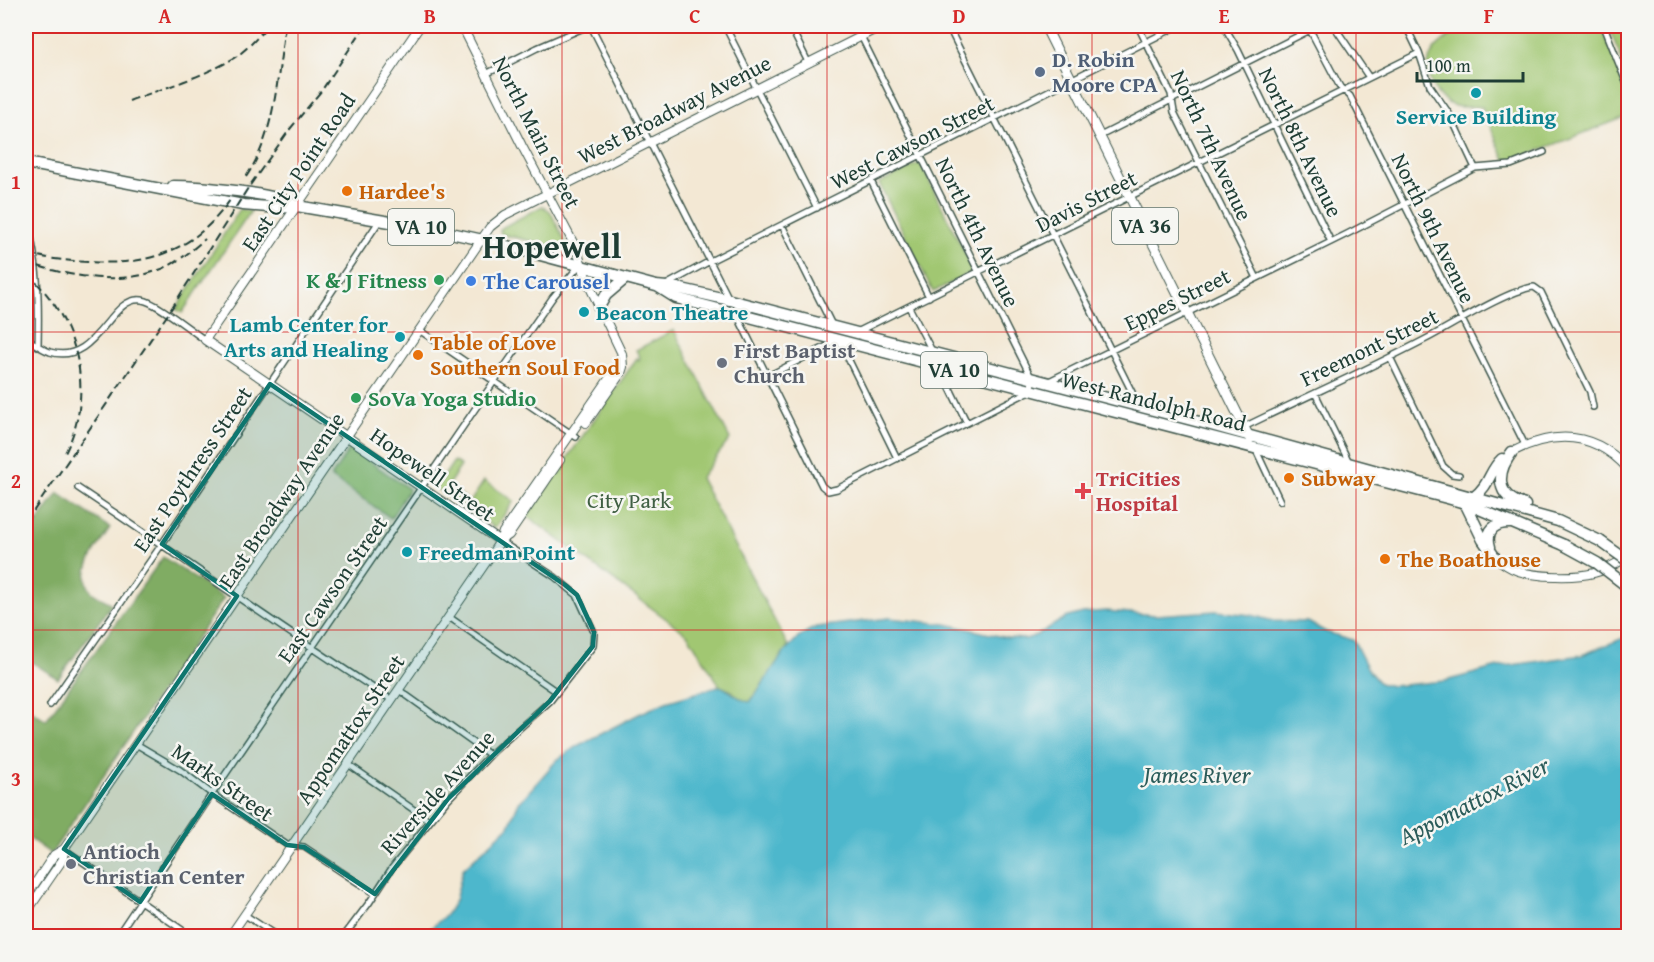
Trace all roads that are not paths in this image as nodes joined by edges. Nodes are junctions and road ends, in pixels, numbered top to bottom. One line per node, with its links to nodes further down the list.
1 (420, 26): 43 (street, East City Point Road)
2 (462, 26): 23 (street, North Main Street)
3 (589, 26): 23 (street); 33 (street)
4 (725, 26): 27 (street)
5 (790, 26): 21 (street)
6 (856, 26): 18 (street, North 4th Avenue)
7 (882, 26): 18 (street, West Broadway Avenue)
8 (948, 26): 30 (street)
9 (1045, 26): 25 (main road, VA 36)
10 (1138, 26): 19 (street, North 7th Avenue)
11 (1178, 26): 19 (street, West Cawson Street)
12 (1224, 26): 22 (street, North 8th Avenue)
13 (1318, 26): 17 (street)
14 (1334, 26): 24 (street)
15 (1406, 26): 20 (street)
16 (1604, 26): 26 (street)
17 (1310, 30): 22 (street); 28 (street, North 9th Avenue)
18 (862, 36): 21 (street, West Broadway Avenue); 35 (street, North 4th Avenue)
19 (1145, 41): 25 (street, West Cawson Street); 29 (street, North 7th Avenue)
20 (1419, 53): 24 (street, Davis Street); 38 (street)
21 (808, 62): 27 (street, West Broadway Avenue)
22 (1244, 63): 29 (street); 31 (street, North 8th Avenue)
23 (486, 74): 40 (street, North Main Street)
24 (1368, 76): 28 (street, Davis Street)
25 (1072, 79): 30 (street, West Cawson Street); 32 (main road, VA 36)
26 (1629, 87)
27 (756, 88): 33 (street, West Broadway Avenue); 44 (street)
28 (1342, 90): 31 (street, Davis Street); 42 (street, North 9th Avenue)
29 (1172, 100): 32 (street); 36 (street, North 7th Avenue)
30 (994, 119): 35 (street, West Cawson Street); 48 (street)
31 (1273, 124): 36 (street, Davis Street); 50 (street, North 8th Avenue)
32 (1100, 136): 41 (main road, VA 36)
33 (650, 142): 40 (street, West Broadway Avenue); 51 (street)
34 (1544, 152): 38 (street, Eppes Street)
35 (922, 156): 39 (street, West Cawson Street); 53 (street, North 4th Avenue)
36 (1199, 162): 41 (street, Davis Street); 55 (street, North 7th Avenue)
37 (26, 163): 43 (highway, VA 10)
38 (1475, 168): 42 (street, Eppes Street)
39 (871, 181): 44 (street, West Cawson Street); 57 (street)
40 (547, 194): 49 (street, East Broadway Avenue); 52 (street, North Main Street)
41 (1130, 197): 48 (street, Davis Street); 61 (main road, VA 36)
42 (1404, 205): 50 (street, Eppes Street); 63 (street, North 9th Avenue)
43 (297, 206): 46 (highway, VA 10); 68 (street, East City Point Road)
44 (817, 208): 47 (street, West Cawson Street)
45 (26, 219): 70 (street)
46 (380, 220): 49 (highway, VA 10); 79 (street, East Poythress Street)
47 (782, 225): 51 (street, West Cawson Street); 64 (street)
48 (1053, 236): 53 (street, Davis Street); 71 (street)
49 (481, 239): 52 (highway, VA 10); 65 (street, East Broadway Avenue)
50 (1331, 242): 55 (street, Eppes Street)
51 (710, 261): 56 (street, West Cawson Street); 58 (street)
52 (580, 265): 54 (highway, West Randolph Road / VA 10); 59 (street, North Main Street); 77 (street, East Cawson Street)
53 (980, 272): 57 (street, Davis Street); 80 (street, North 4th Avenue)
54 (626, 278): 56 (highway, West Randolph Road / VA 10); 59 (highway)
55 (1257, 278): 61 (street, Eppes Street)
56 (661, 287): 58 (highway, West Randolph Road / VA 10); 62 (highway, West Randolph Road / VA 10)
57 (929, 297): 60 (street, Davis Street)
58 (730, 300): 62 (street); 64 (highway, West Randolph Road / VA 10)
59 (599, 307): 73 (street, North Main Street)
60 (909, 307): 66 (street, Davis Street); 72 (street)
61 (1188, 312): 71 (street, Eppes Street); 86 (main road, VA 36)
62 (736, 313): 69 (highway, West Randolph Road / VA 10); 76 (street)
63 (1461, 320): 74 (street, Freemont Street); 83 (street, Freemont Street); 89 (street, North 9th Avenue)
64 (832, 327): 66 (highway, West Randolph Road / VA 10); 69 (street)
65 (419, 330): 77 (street); 87 (street, East Broadway Avenue)
66 (855, 333): 69 (street, Davis Street); 72 (highway, West Randolph Road / VA 10)
67 (26, 338): 70 (street)
68 (205, 340): 70 (street, Hopewell Street); 79 (street, Hopewell Street)
69 (839, 340): 75 (highway, West Randolph Road / VA 10); 76 (street, Davis Street); 92 (street)
70 (38, 346)
71 (1110, 350): 78 (street, Eppes Street); 82 (street)
72 (933, 353): 75 (street); 80 (highway, West Randolph Road / VA 10)
73 (622, 354): 88 (street, Appomattox Street)
74 (1390, 357): 81 (street, Freemont Street); 95 (street)
75 (940, 366): 80 (highway, West Randolph Road / VA 10); 85 (street)
76 (768, 376): 92 (street)
77 (494, 382): 88 (street); 97 (street, East Cawson Street)
78 (1047, 382): 80 (highway, West Randolph Road / VA 10); 82 (highway, West Randolph Road / VA 10)
79 (270, 384): 87 (street, Hopewell Street); 103 (street, East Poythress Street)
80 (1032, 384): 84 (highway, West Randolph Road / VA 10); 85 (street)
81 (1315, 393): 86 (street, Freemont Street); 93 (street)
82 (1139, 406): 84 (street); 86 (highway, West Randolph Road / VA 10)
83 (1593, 406)
84 (1151, 422): 90 (highway, West Randolph Road / VA 10)
85 (967, 423): 92 (street)
86 (1247, 432): 90 (main road, VA 36); 93 (highway, West Randolph Road / VA 10)
87 (347, 436): 97 (street, Hopewell Street); 107 (street, East Broadway Avenue)
88 (573, 436): 102 (street, Appomattox Street)
89 (1525, 445): 91 (street); 94 (street)
90 (1254, 447): 98 (highway, West Randolph Road / VA 10); 99 (street)
91 (1512, 452): 98 (highway); 101 (highway)
92 (897, 459)
93 (1349, 464): 98 (highway, West Randolph Road / VA 10)
94 (1629, 469)
95 (1459, 475)
96 (78, 488): 103 (street)
97 (422, 488): 102 (street, Hopewell Street); 110 (street, East Cawson Street)
98 (1470, 500): 100 (highway, West Randolph Road / VA 10); 101 (highway, West Randolph Road / VA 10); 104 (highway)
99 (1280, 501)
100 (1514, 523): 104 (highway); 106 (highway, West Randolph Road / VA 10, bridge)
101 (1573, 527): 105 (highway, West Randolph Road / VA 10, bridge)
102 (500, 542): 108 (street, Appomattox Street); 109 (street, Hopewell Street)
103 (162, 544): 107 (street); 114 (street, East Poythress Street)
104 (1494, 556): 105 (street)
105 (1629, 559)
106 (1629, 587)
107 (237, 596): 110 (street); 115 (street, East Broadway Avenue)
108 (449, 617): 111 (street, Appomattox Street); 112 (street)
109 (588, 618): 112 (street, Riverside Avenue)
110 (312, 648): 113 (street); 118 (street, East Cawson Street)
111 (399, 690): 113 (street, Appomattox Street); 116 (street)
112 (557, 692): 116 (street, Riverside Avenue)
113 (392, 700): 117 (street, Appomattox Street)
114 (50, 705)
115 (136, 744): 118 (street, Marks Street); 121 (street, East Broadway Avenue)
116 (490, 755): 119 (street, Riverside Avenue)
117 (348, 764): 119 (street); 120 (street, Appomattox Street)
118 (212, 794): 120 (street, Marks Street); 124 (street, East Cawson Street)
119 (430, 821): 122 (street, Riverside Avenue)
120 (292, 846): 122 (street, Marks Street); 126 (street, Appomattox Street)
121 (64, 849): 123 (street, East Broadway Avenue); 124 (street); 125 (street, East Broadway Avenue)
122 (375, 894): 131 (street, Riverside Avenue)
123 (26, 897)
124 (140, 902): 127 (street, East Cawson Street); 128 (street)
125 (26, 913)
126 (245, 915): 129 (street, Appomattox Street); 130 (street)
127 (117, 936)
128 (191, 936)
129 (230, 936)
130 (277, 936)
131 (344, 936)

